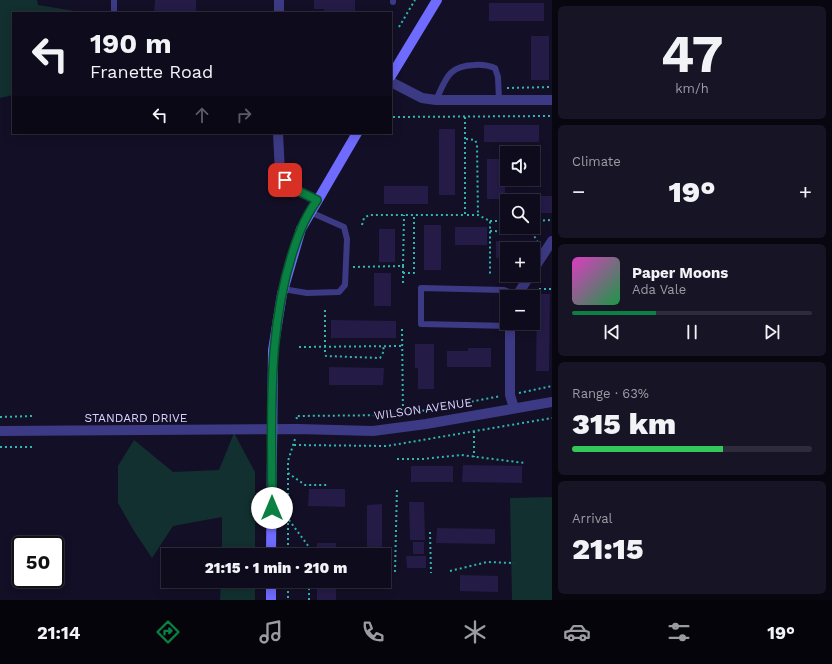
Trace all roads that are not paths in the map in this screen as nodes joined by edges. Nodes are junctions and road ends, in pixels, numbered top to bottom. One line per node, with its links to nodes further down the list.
1 (114, 0): 4 (lane)
2 (279, 0): 5 (street)
3 (437, 0): 6 (main road)
4 (114, 12)
5 (279, 12)
6 (392, 74)
7 (392, 83): 8 (street)
8 (436, 100): 9 (street); 9 (lane)
9 (499, 100): 10 (street)
10 (552, 100)
11 (278, 134): 13 (street)
12 (356, 134): 13 (main road)
13 (317, 200): 14 (main road)
14 (310, 212): 17 (main road); 17 (lane)
15 (552, 241): 16 (street)
16 (540, 259)
17 (283, 289): 23 (main road)
18 (504, 290): 19 (lane)
19 (500, 324)
20 (510, 330): 22 (street)
21 (552, 402): 22 (street, WILSON AVENUE)
22 (514, 408): 23 (street, WILSON AVENUE)
23 (272, 430): 24 (street, STANDARD DRIVE); 25 (main road)
24 (0, 431)
25 (271, 548)
26 (271, 588): 27 (main road)
27 (271, 600)

